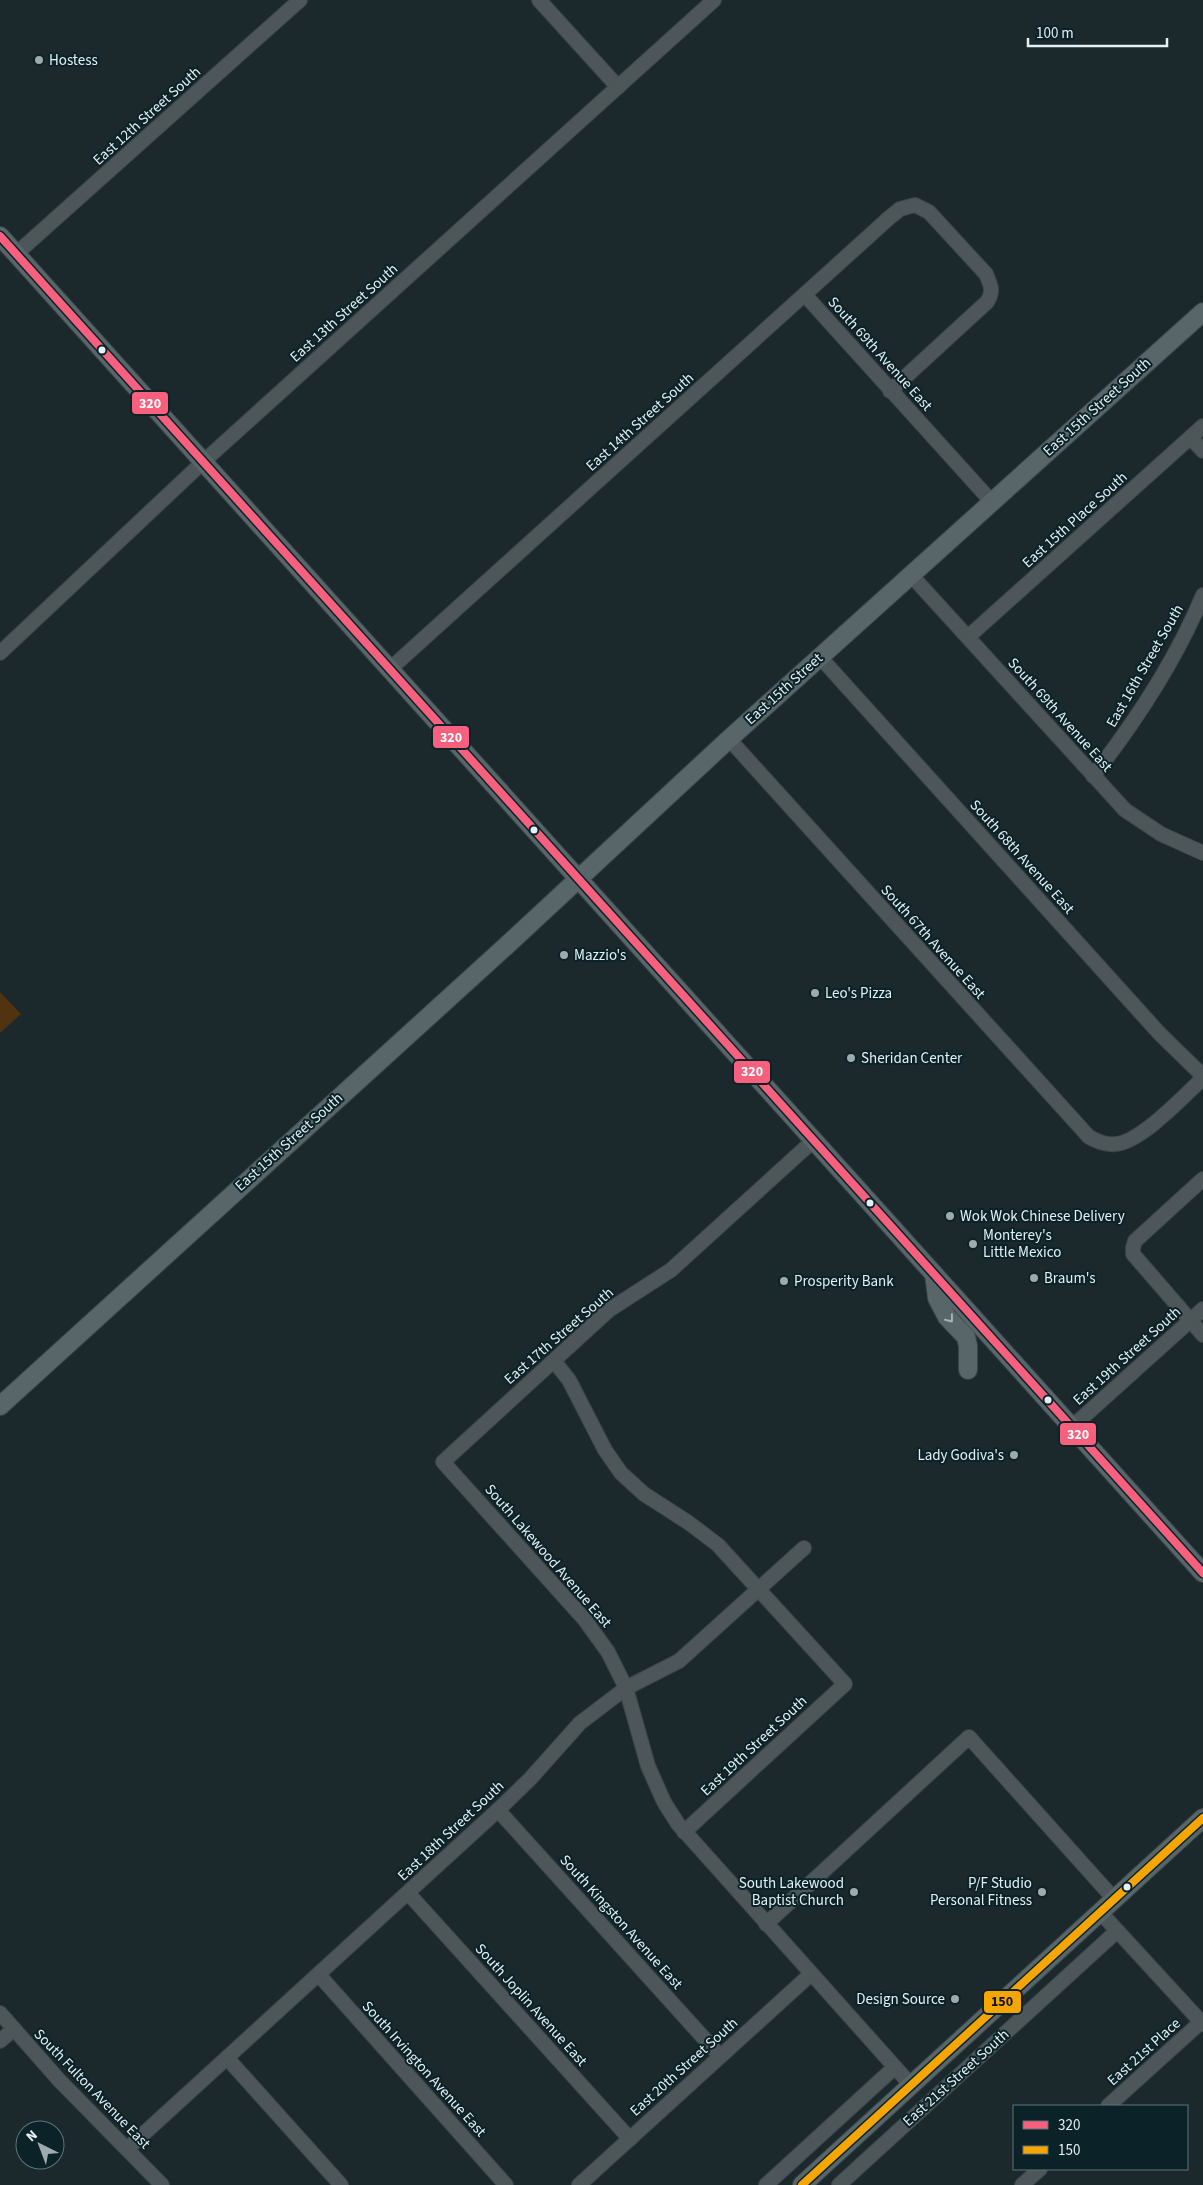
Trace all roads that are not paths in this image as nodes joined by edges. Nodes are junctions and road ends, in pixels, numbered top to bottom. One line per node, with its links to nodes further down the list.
1 (300, 0): 5 (street, East 12th Street South)
2 (539, 0): 4 (street)
3 (714, 0): 4 (street, East 13th Street South)
4 (618, 87): 12 (street, East 13th Street South)
5 (6, 247): 12 (main road)
6 (805, 295): 8 (street, South 69th Avenue East); 8 (street, East 14th Street South); 19 (street, East 14th Street South)
7 (1203, 312): 13 (main road, East 15th Street South)
8 (890, 391): 13 (street, South 69th Avenue East)
9 (1203, 426): 10 (street, East 15th Place South)
10 (1191, 438): 11 (street); 16 (street, East 15th Place South)
11 (1203, 451)
12 (203, 462): 17 (street, East 13th Street South); 19 (main road)
13 (992, 502): 14 (main road, East 15th Street)
14 (911, 575): 16 (street, South 69th Avenue East); 18 (main road, East 15th Street)
15 (1203, 594): 21 (street, East 16th Street South)
16 (968, 637): 21 (street, South 69th Avenue East)
17 (0, 653)
18 (820, 657): 20 (main road, East 15th Street); 24 (street, South 68th Avenue East)
19 (390, 670): 23 (main road)
20 (729, 739): 23 (main road, East 15th Street); 24 (street, South 67th Avenue East)
21 (1093, 776): 22 (street, South 69th Avenue East)
22 (1203, 853)
23 (578, 879): 25 (main road); 33 (main road, East 15th Street South)
24 (1203, 1077)
25 (814, 1140): 27 (main road); 31 (street, East 17th Street South)
26 (1203, 1179): 29 (street)
27 (934, 1274): 32 (main road, one-way to 32); 34 (main road)
28 (1203, 1309): 29 (street, East 19th Street South)
29 (1190, 1321): 30 (street); 34 (street, East 19th Street South)
30 (1203, 1335)
31 (554, 1360): 35 (street, East 17th Street South); 38 (street)
32 (968, 1370)
33 (0, 1406)
34 (1072, 1427): 37 (main road)
35 (443, 1462): 39 (street, South Lakewood Avenue East)
36 (804, 1548): 38 (street, East 18th Street South)
37 (1203, 1572)
38 (759, 1589): 39 (street, East 18th Street South); 42 (street, East 19th Street South)
39 (626, 1688): 40 (street, East 18th Street South); 42 (street, South Lakewood Avenue East)
40 (498, 1810): 43 (street, East 18th Street South); 54 (street, South Kingston Avenue East)
41 (1203, 1818): 44 (main road, East 21st Street South)
42 (684, 1832): 46 (street, South Lakewood Avenue East)
43 (408, 1892): 49 (street, East 18th Street South); 59 (street, South Joplin Avenue East)
44 (1115, 1900): 45 (main road, East 21st Street South); 46 (street)
45 (1100, 1913): 47 (street); 57 (main road, East 21st Street South)
46 (766, 1924): 48 (street, South Lakewood Avenue East)
47 (1117, 1931): 51 (street); 68 (street, East 21st Street South)
48 (811, 1974): 54 (street, East 20th Street South); 56 (street, South Lakewood Avenue East)
49 (318, 1975): 55 (street, East 18th Street South); 64 (street, South Irvington Avenue East)
50 (0, 2013): 52 (street, South Fulton Avenue East)
51 (1202, 2023): 58 (street, East 21st Place)
52 (14, 2029): 53 (street); 60 (street, South Fulton Avenue East)
53 (0, 2041)
54 (720, 2056): 59 (street, East 20th Street South)
55 (227, 2058): 60 (street, East 18th Street South); 63 (street)
56 (895, 2067): 57 (street, South Lakewood Avenue East); 66 (street)
57 (911, 2085): 67 (main road, East 21st Street South)
58 (1109, 2105)
59 (630, 2139): 65 (street, East 20th Street South)
60 (127, 2149): 62 (street, South Fulton Avenue East)
61 (1039, 2170): 69 (street)
62 (162, 2185)
63 (340, 2185)
64 (506, 2185)
65 (579, 2185)
66 (766, 2185)
67 (802, 2185)
68 (839, 2185)
69 (1022, 2185)

